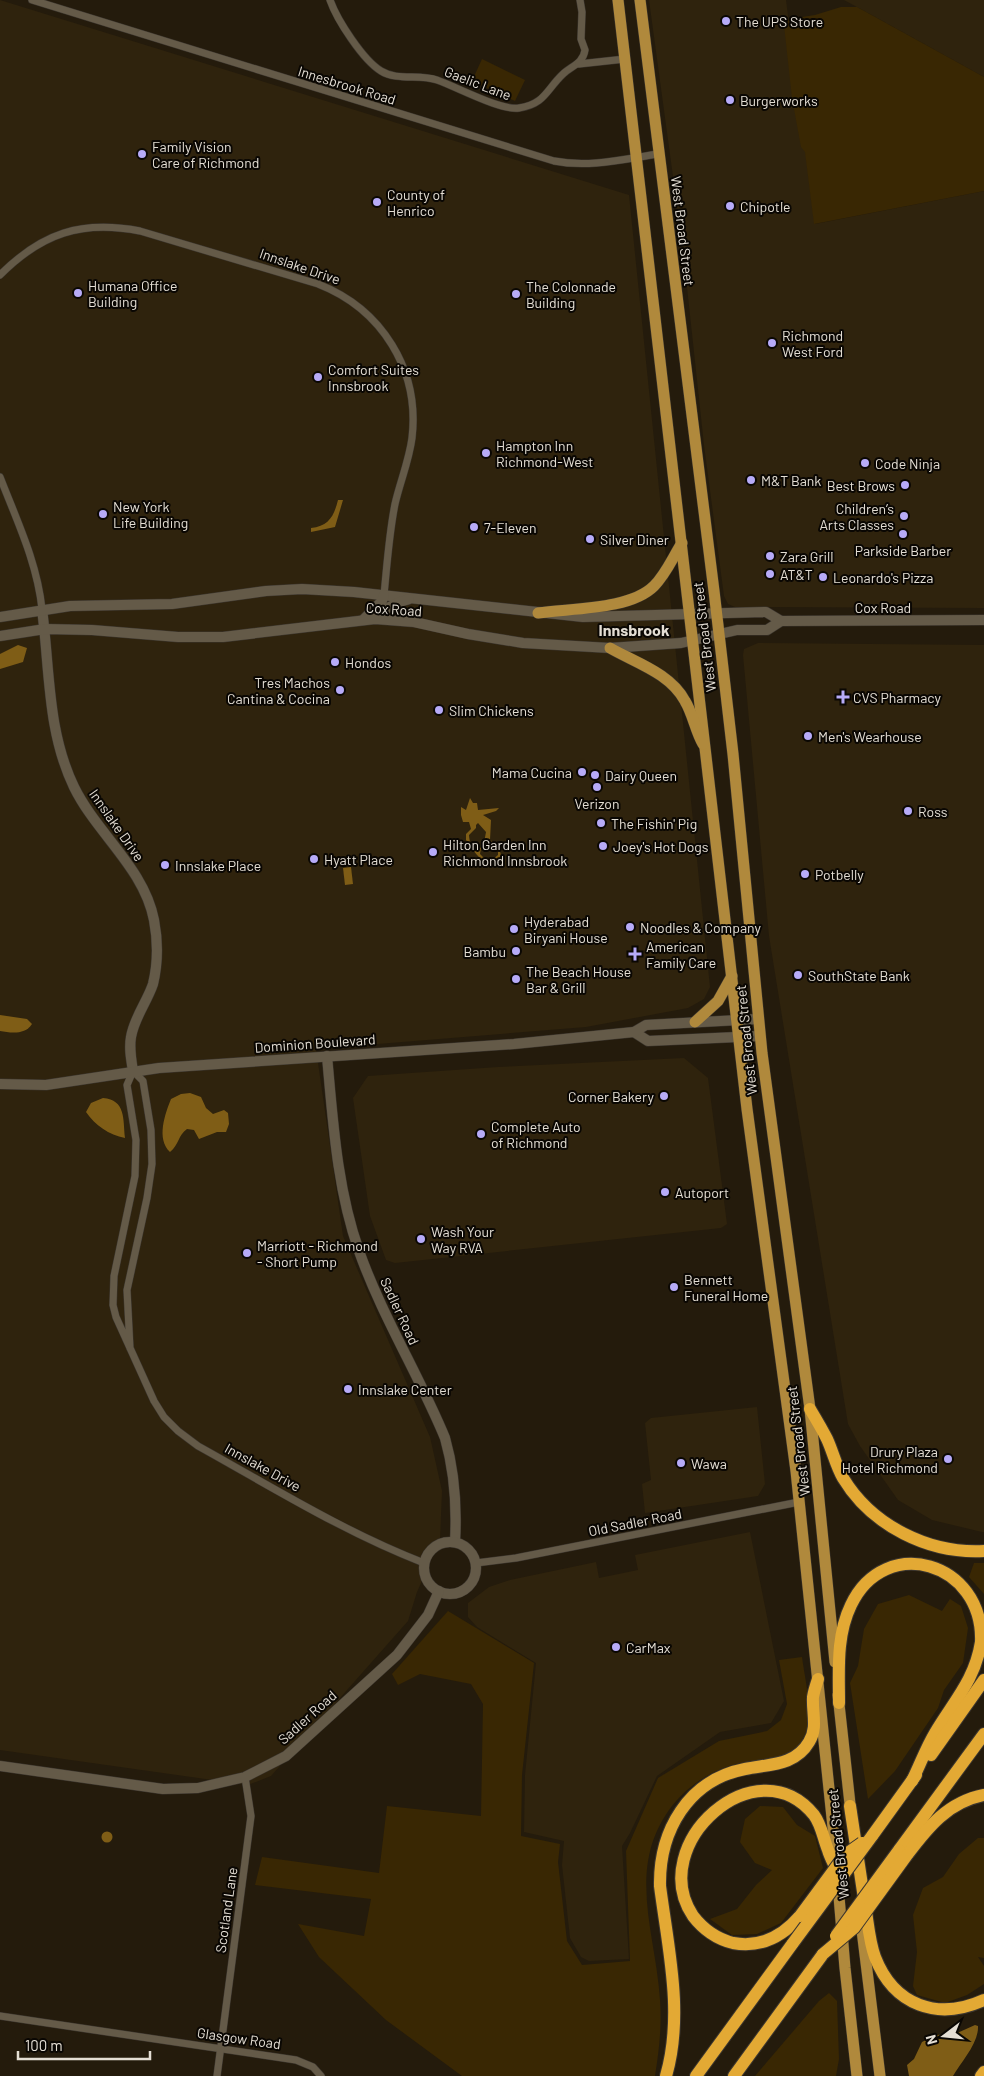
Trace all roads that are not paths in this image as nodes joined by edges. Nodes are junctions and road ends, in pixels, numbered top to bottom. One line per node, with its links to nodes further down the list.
1 (32, 0): 9 (street, Innesbrook Road)
2 (330, 0): 7 (street, Gaelic Lane)
3 (580, 0): 7 (street)
4 (618, 0): 6 (main road, West Broad Street)
5 (640, 0): 8 (main road, West Broad Street)
6 (625, 59): 7 (street); 9 (main road, West Broad Street)
7 (579, 64)
8 (658, 154): 9 (street, Innesbrook Road); 17 (main road, West Broad Street)
9 (637, 157): 12 (main road, West Broad Street)
10 (0, 274): 13 (street, Innslake Drive)
11 (0, 477): 15 (street, Innslake Drive)
12 (682, 543): 16 (main road); 18 (main road, West Broad Street)
13 (384, 595): 14 (street, Cox Road); 15 (street, Cox Road); 21 (street)
14 (412, 598): 16 (street, Cox Road); 20 (street)
15 (42, 609): 19 (street, Cox Road); 24 (street, Innslake Drive)
16 (538, 613): 18 (street, Cox Road)
17 (717, 613): 18 (street, Cox Road); 23 (street, Cox Road); 25 (main road, West Broad Street)
18 (690, 614): 27 (main road, West Broad Street)
19 (0, 617)
20 (382, 619): 21 (street, Cox Road); 28 (street, Cox Road)
21 (363, 620): 24 (street, Cox Road)
22 (984, 620): 23 (street, Cox Road)
23 (781, 621): 25 (street, Cox Road)
24 (45, 629): 26 (street, Cox Road); 38 (street, Innslake Drive)
25 (719, 634): 27 (street, Cox Road); 31 (main road, West Broad Street)
26 (0, 636)
27 (694, 641): 28 (street, Cox Road); 29 (main road, West Broad Street)
28 (610, 648): 29 (main road)
29 (706, 749): 30 (main road, West Broad Street)
30 (732, 976): 32 (main road, West Broad Street); 33 (main road)
31 (758, 1018): 32 (street, Dominion Boulevard); 36 (main road, West Broad Street)
32 (737, 1020): 33 (street, Dominion Boulevard); 35 (main road, West Broad Street)
33 (695, 1022): 34 (street, Dominion Boulevard)
34 (634, 1032): 35 (street, Dominion Boulevard); 37 (street, Dominion Boulevard)
35 (739, 1036): 36 (street, Dominion Boulevard); 42 (main road, West Broad Street)
36 (760, 1036): 41 (main road, West Broad Street)
37 (327, 1056): 38 (street, Dominion Boulevard); 43 (street, Sadler Road)
38 (133, 1070): 39 (street, Dominion Boulevard); 40 (street, Innslake Drive); 40 (street, Innslake Drive)
39 (0, 1084)
40 (130, 1348): 45 (street, Innslake Drive)
41 (810, 1409): 44 (highway); 50 (main road, West Broad Street)
42 (799, 1502): 46 (street, Old Sadler Road); 48 (main road, West Broad Street)
43 (455, 1542): 45 (street); 46 (street)
44 (984, 1551)
45 (424, 1563): 47 (street)
46 (476, 1563): 47 (street)
47 (439, 1591): 53 (street, Sadler Road)
48 (818, 1679): 59 (main road, West Broad Street); 66 (highway)
49 (984, 1680): 54 (highway)
50 (839, 1703): 54 (highway); 56 (main road, West Broad Street)
51 (984, 1734): 58 (highway)
52 (0, 1766): 53 (street, Sadler Road)
53 (245, 1776): 62 (street, Scotland Lane)
54 (912, 1781): 57 (highway)
55 (984, 1795): 58 (highway)
56 (850, 1806): 60 (highway); 70 (main road, West Broad Street)
57 (872, 1836): 59 (highway, bridge); 67 (highway, bridge)
58 (903, 1853): 68 (highway, bridge)
59 (837, 1871): 69 (main road, West Broad Street)
60 (984, 2000)
61 (0, 2016): 62 (street, Glasgow Road)
62 (219, 2048): 64 (street, Glasgow Road); 65 (street, Scotland Lane)
63 (984, 2072): 71 (highway)
64 (320, 2075)
65 (217, 2076)
66 (666, 2076)
67 (696, 2076)
68 (734, 2076)
69 (857, 2076)
70 (880, 2076)
71 (981, 2076)

